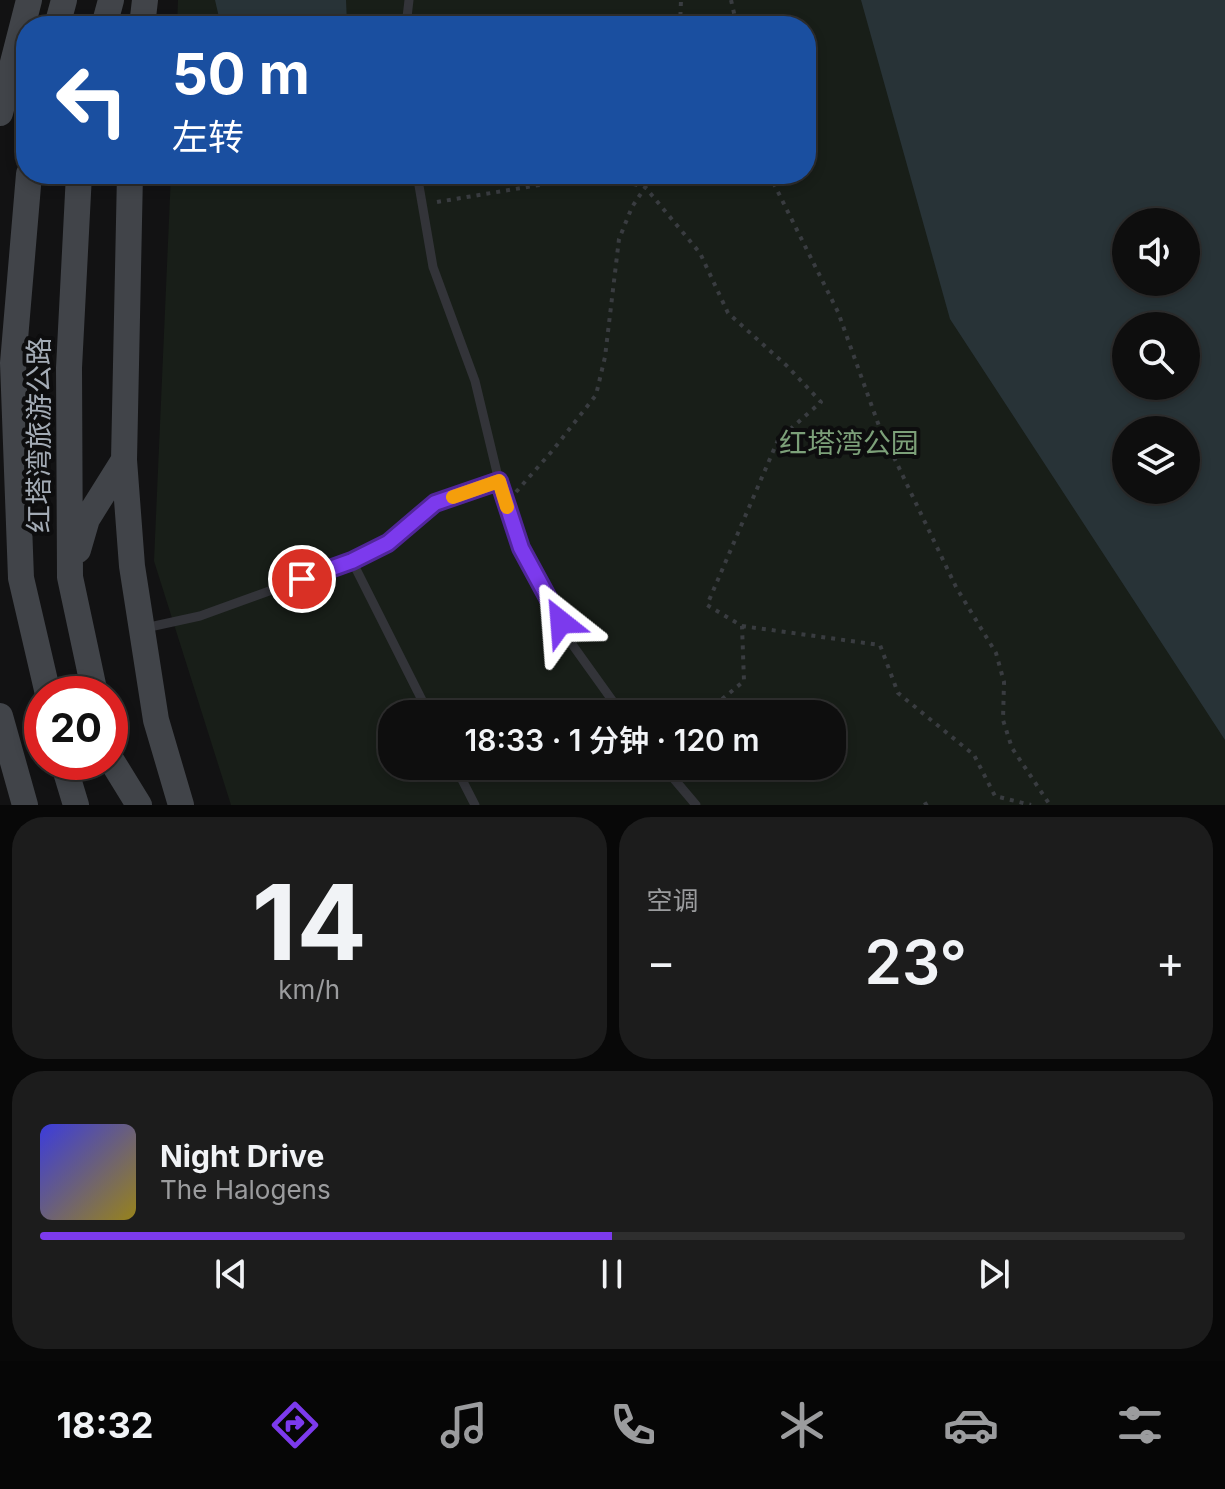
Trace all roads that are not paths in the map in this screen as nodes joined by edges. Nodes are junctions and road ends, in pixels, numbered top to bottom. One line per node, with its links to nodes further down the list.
1 (16, 51): 2 (main road)
2 (0, 113)
3 (28, 184): 12 (main road, 红塔湾旅游公路)
4 (76, 184): 10 (main road, 红塔湾旅游公路)
5 (130, 184): 7 (main road)
6 (419, 184): 8 (lane)
7 (124, 460): 10 (main road); 11 (main road)
8 (499, 481): 9 (lane); 15 (lane)
9 (352, 561): 11 (lane); 14 (lane)
10 (70, 577): 13 (main road, 红塔湾旅游公路)
11 (142, 629): 26 (main road)
12 (44, 676)
13 (91, 676)
14 (422, 700)
15 (612, 700)
16 (0, 716): 22 (main road)
17 (68, 780): 23 (main road)
18 (116, 780): 24 (main road)
19 (123, 780): 25 (main road)
20 (462, 780): 27 (lane)
21 (675, 780): 28 (lane)
22 (25, 805)
23 (76, 805)
24 (123, 805)
25 (139, 805)
26 (181, 805)
27 (475, 805)
28 (696, 805)

